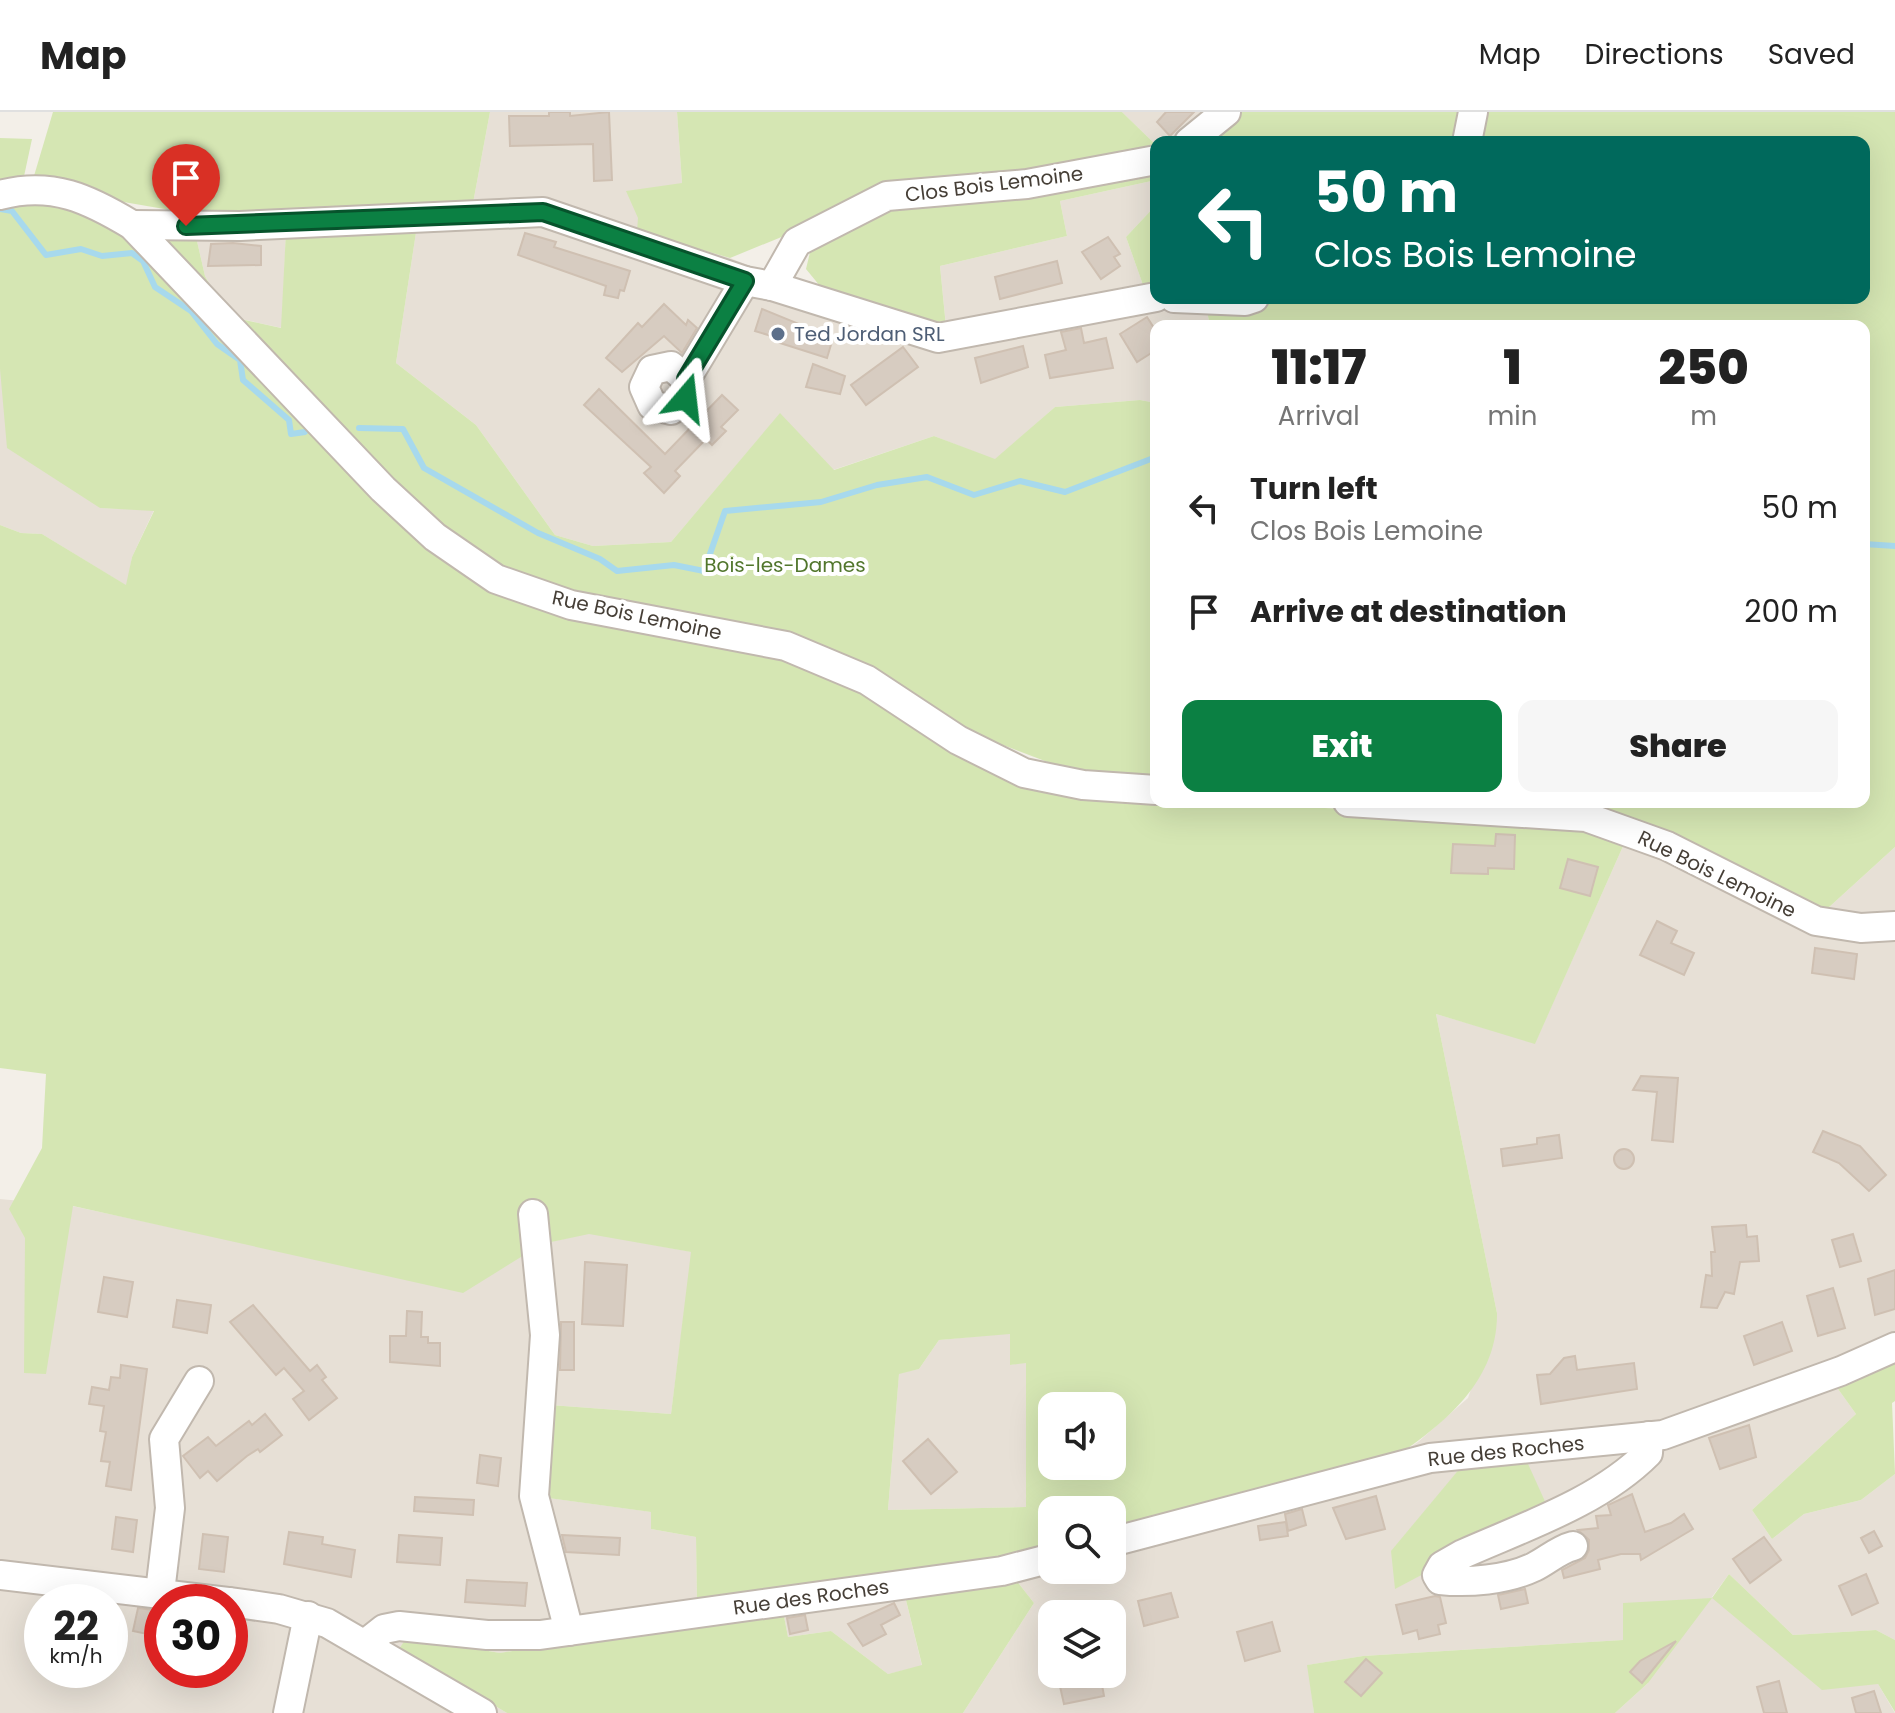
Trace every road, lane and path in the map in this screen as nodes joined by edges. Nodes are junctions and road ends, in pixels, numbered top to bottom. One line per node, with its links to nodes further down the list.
1 (1226, 112): 3 (street)
2 (1473, 112): 4 (street)
3 (1196, 136)
4 (1468, 136)
5 (1150, 161): 8 (street, Clos Bois Lemoine)
6 (0, 195): 7 (street, Rue Bois Lemoine)
7 (132, 225): 8 (street); 11 (street, Rue Bois Lemoine)
8 (758, 283): 9 (street); 10 (street, Clos Bois Lemoine)
9 (1150, 298)
10 (686, 379)
11 (1150, 790)
12 (1443, 808): 13 (street, Rue Bois Lemoine)
13 (1895, 926)
14 (533, 1214): 26 (street)
15 (1895, 1347): 17 (street, Rue des Roches)
16 (199, 1381): 22 (street)
17 (1649, 1436): 18 (street, Rue des Roches); 19 (street)
18 (1126, 1538)
19 (1573, 1546)
20 (1038, 1562): 26 (street, Rue des Roches)
21 (0, 1575): 23 (street)
22 (161, 1584)
23 (144, 1590)
24 (248, 1605): 25 (street)
25 (308, 1616): 27 (street); 28 (street)
26 (569, 1631): 27 (street, Rue des Roches)
27 (365, 1644): 29 (street)
28 (288, 1713)
29 (482, 1713)

